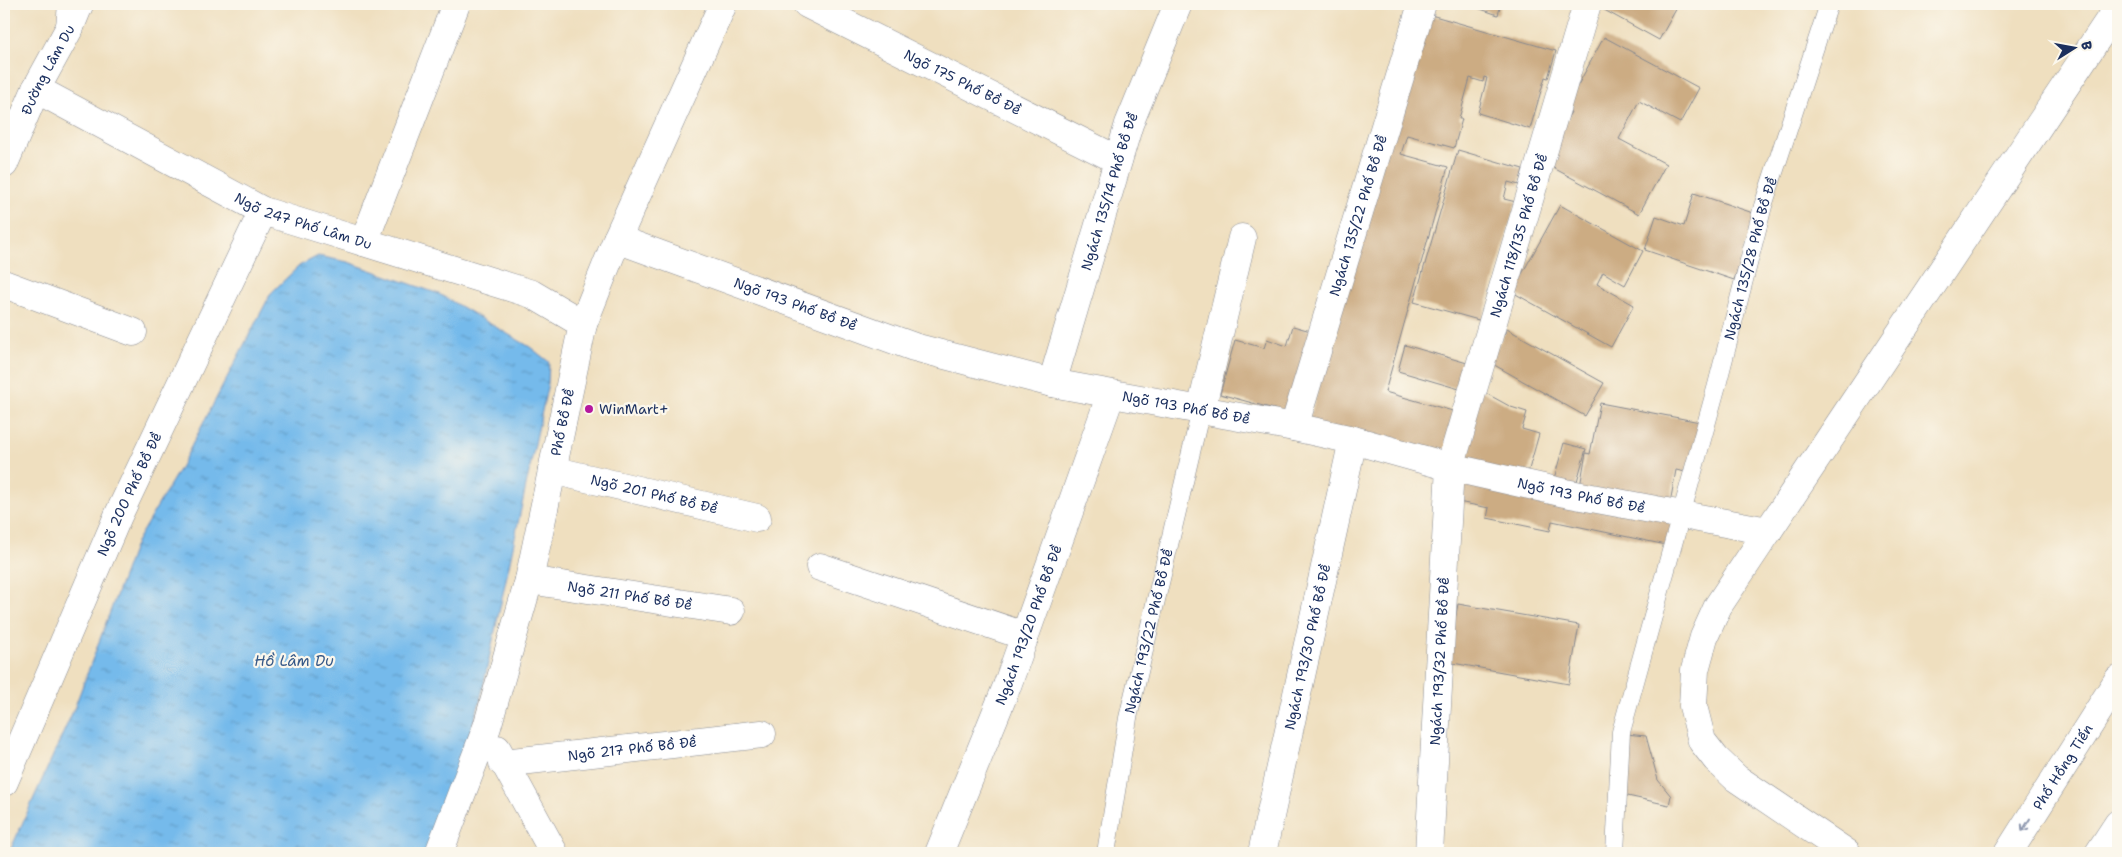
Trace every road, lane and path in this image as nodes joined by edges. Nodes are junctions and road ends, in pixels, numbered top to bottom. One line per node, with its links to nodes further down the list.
1 (456, 4): 16 (street)
2 (723, 4): 15 (street, Phố Bồ Đề)
3 (807, 4): 11 (street, Ngõ 175 Phố Bồ Đề)
4 (1178, 4): 11 (street, Ngách 135/14 Phố Bồ Đề)
5 (1422, 4): 23 (street, Ngách 135/22 Phố Bồ Đề)
6 (1587, 4): 25 (street, Ngách 118/135 Phố Bồ Đề)
7 (1829, 4): 27 (lane, Ngách 135/28 Phố Bồ Đề)
8 (2118, 7): 29 (street)
9 (74, 11): 10 (street, Đường Lâm Du)
10 (36, 89): 12 (street, Đường Lâm Du); 13 (street, Ngõ 247 Phố Lâm Du)
11 (1118, 160): 20 (street, Ngách 135/14 Phố Bồ Đề)
12 (4, 164)
13 (262, 210): 16 (street, Ngõ 247 Phố Lâm Du); 38 (street, Ngõ 200 Phố Bồ Đề)
14 (1242, 238): 22 (street)
15 (617, 239): 18 (street, Phố Bồ Đề); 20 (street, Ngõ 193 Phố Bồ Đề)
16 (364, 242): 18 (street, Ngõ 247 Phố Lâm Du)
17 (4, 284): 19 (street)
18 (583, 324): 26 (street, Phố Bồ Đề)
19 (133, 332)
20 (1052, 382): 21 (street, Ngõ 193 Phố Bồ Đề)
21 (1111, 394): 22 (street, Ngõ 193 Phố Bồ Đề); 33 (street, Ngách 193/20 Phố Bồ Đề)
22 (1201, 410): 23 (street, Ngõ 193 Phố Bồ Đề); 43 (lane, Ngách 193/22 Phố Bồ Đề)
23 (1294, 427): 24 (street, Ngõ 193 Phố Bồ Đề)
24 (1353, 440): 25 (street, Ngõ 193 Phố Bồ Đề); 44 (street, Ngách 193/30 Phố Bồ Đề)
25 (1450, 467): 27 (street, Ngõ 193 Phố Bồ Đề); 45 (street, Ngách 193/32 Phố Bồ Đề)
26 (552, 470): 28 (street, Ngõ 201 Phố Bồ Đề); 31 (street, Phố Bồ Đề)
27 (1681, 515): 29 (street, Ngõ 193 Phố Bồ Đề); 46 (lane, Ngách 135/28 Phố Bồ Đề)
28 (757, 518)
29 (1768, 531): 47 (street)
30 (820, 567): 33 (street)
31 (529, 580): 32 (street, Ngõ 211 Phố Bồ Đề); 35 (street, Phố Bồ Đề)
32 (731, 611)
33 (1025, 636): 42 (street, Ngách 193/20 Phố Bồ Đề)
34 (2118, 680): 48 (street, Phố Hồng Tiến, one-way to 48)
35 (487, 727): 37 (street); 40 (street, Phố Bồ Đề)
36 (762, 734): 37 (street, Ngõ 217 Phố Bồ Đề)
37 (503, 763): 41 (street)
38 (4, 782)
39 (2118, 824): 49 (street)
40 (439, 853)
41 (554, 853)
42 (939, 853)
43 (1106, 853)
44 (1262, 853)
45 (1428, 853)
46 (1615, 853)
47 (1847, 853)
48 (2008, 853)
49 (2099, 853)

